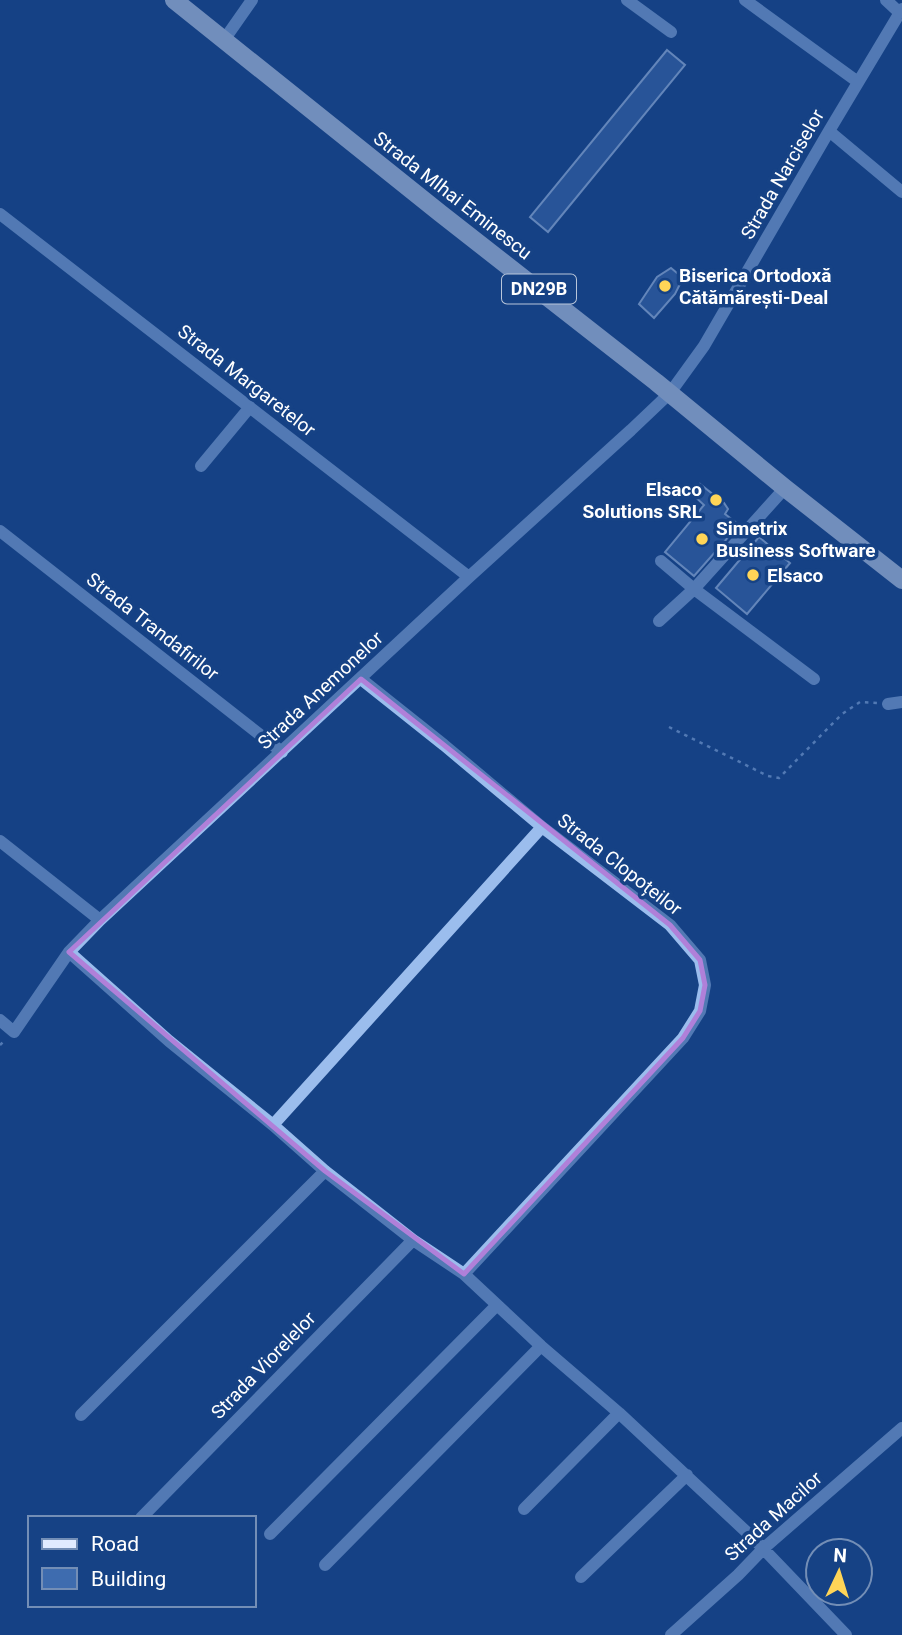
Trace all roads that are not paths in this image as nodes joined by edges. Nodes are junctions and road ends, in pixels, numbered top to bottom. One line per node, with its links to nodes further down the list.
1 (174, 0): 8 (main road, Strada MIhai Eminescu / DN29B)
2 (252, 0): 8 (street)
3 (627, 0): 7 (street)
4 (745, 0): 9 (street)
5 (886, 0): 6 (street)
6 (901, 11): 9 (street, Strada Narciselor)
7 (670, 32)
8 (224, 40): 13 (main road, Strada MIhai Eminescu / DN29B)
9 (858, 82): 10 (street, Strada Narciselor)
10 (829, 131): 11 (street); 13 (street, Strada Narciselor)
11 (902, 192)
12 (0, 214): 14 (street, Strada Margaretelor)
13 (670, 393): 16 (main road, Strada MIhai Eminescu / DN29B); 19 (street, Strada Anemonelor)
14 (250, 407): 15 (street); 19 (street, Strada Margaretelor)
15 (201, 466)
16 (785, 488): 20 (main road, Strada MIhai Eminescu / DN29B); 21 (street)
17 (0, 531): 27 (street, Strada Trandafirilor)
18 (661, 561): 21 (street)
19 (469, 577): 23 (street, Strada Anemonelor)
20 (902, 580)
21 (694, 589): 22 (street); 24 (street)
22 (659, 621)
23 (361, 679): 27 (street, Strada Anemonelor); 28 (street, Strada Clopoțeilor)
24 (814, 679)
25 (902, 702): 26 (street)
26 (888, 704)
27 (282, 752): 30 (street, Strada Anemonelor)
28 (542, 827): 33 (street); 36 (street, Strada Clopoțeilor)
29 (0, 841): 30 (street)
30 (100, 920): 31 (street, Strada Anemonelor)
31 (69, 952): 32 (street, Strada Anemonelor); 33 (street)
32 (0, 1020)
33 (273, 1125): 34 (street)
34 (325, 1171): 35 (street); 40 (street)
35 (413, 1240): 36 (street); 44 (street, Strada Viorelelor)
36 (464, 1274): 37 (street)
37 (497, 1305): 38 (street); 45 (street)
38 (541, 1346): 39 (street); 47 (street)
39 (619, 1413): 42 (street); 43 (street)
40 (81, 1415)
41 (900, 1433): 46 (street, Strada Macilor)
42 (687, 1475): 46 (street); 48 (street)
43 (524, 1509)
44 (143, 1516)
45 (270, 1534)
46 (764, 1548): 49 (street, Strada Macilor); 50 (street)
47 (325, 1565)
48 (582, 1577)
49 (671, 1635)
50 (846, 1635)

